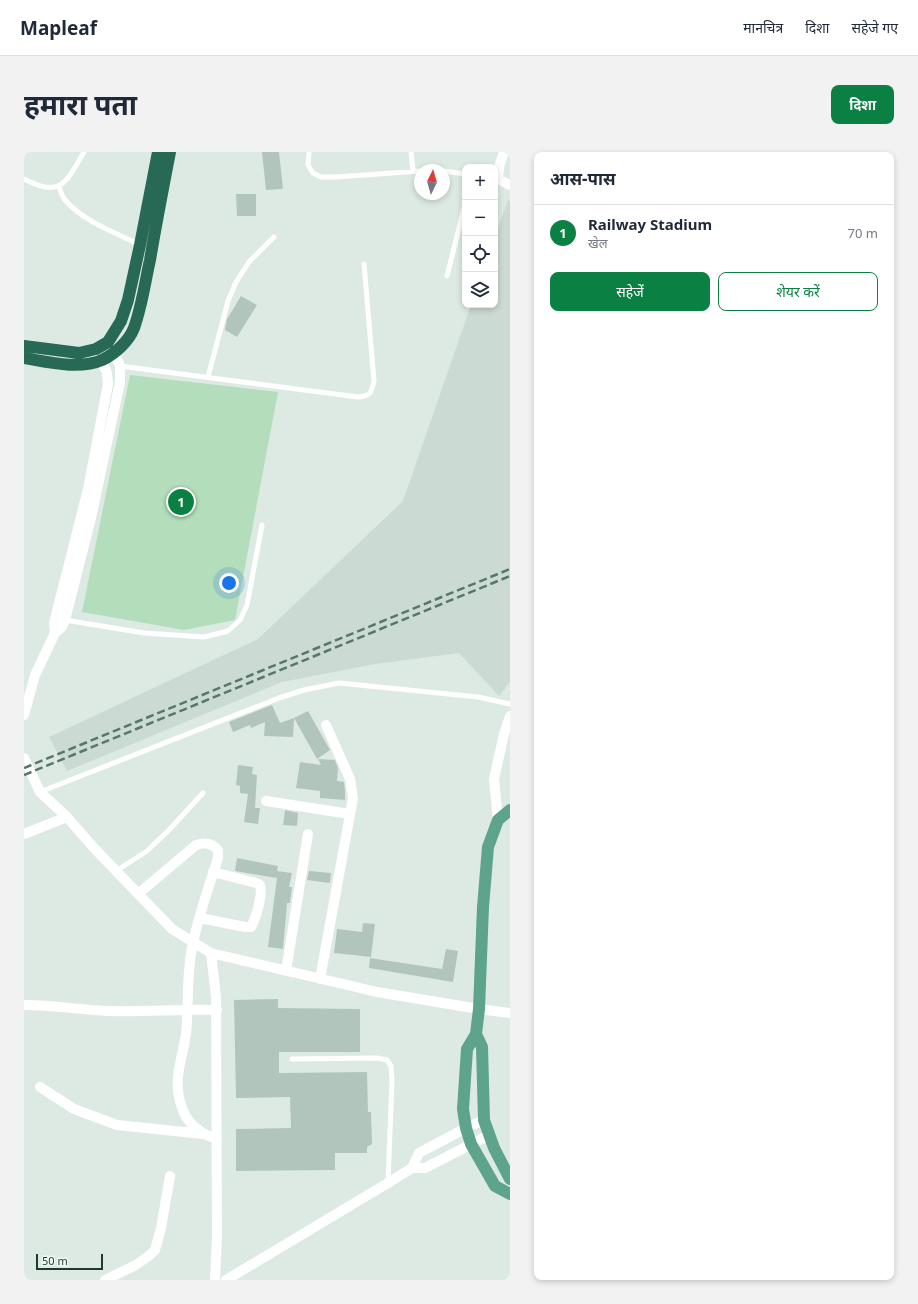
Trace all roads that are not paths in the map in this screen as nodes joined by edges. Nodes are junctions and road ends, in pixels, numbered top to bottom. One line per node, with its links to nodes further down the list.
1 (84, 152): 14 (lane)
2 (158, 152): 17 (highway)
3 (170, 152): 21 (highway)
4 (309, 152): 7 (lane)
5 (411, 152): 7 (lane)
6 (504, 152): 9 (street)
7 (412, 171)
8 (450, 172): 10 (lane)
9 (498, 173)
10 (462, 174)
11 (24, 179): 14 (lane)
12 (498, 179): 13 (street)
13 (510, 185)
14 (59, 186): 17 (lane)
15 (462, 216): 19 (lane)
16 (274, 237): 25 (lane)
17 (140, 245): 21 (highway)
18 (364, 264): 25 (lane)
19 (447, 276)
20 (24, 346): 22 (highway)
21 (111, 348): 22 (highway); 24 (street)
22 (99, 355): 23 (highway); 28 (street)
23 (24, 358)
24 (120, 366): 25 (lane); 27 (street)
25 (208, 378)
26 (262, 525): 27 (lane)
27 (65, 620): 28 (street)
28 (55, 633): 29 (street)
29 (35, 675): 30 (street); 32 (street)
30 (24, 680)
31 (510, 704): 36 (lane)
32 (24, 715)
33 (510, 716): 42 (street)
34 (326, 725): 40 (street)
35 (24, 758): 36 (street)
36 (40, 792): 41 (street)
37 (204, 793): 45 (lane)
38 (266, 801): 40 (street)
39 (510, 810): 42 (main road)
40 (350, 814): 52 (street)
41 (67, 817): 43 (street); 45 (street)
42 (498, 820): 55 (main road)
43 (24, 834)
44 (308, 834): 51 (street)
45 (116, 871): 47 (street)
46 (214, 872): 47 (street); 48 (street); 48 (street)
47 (138, 894): 49 (street)
48 (200, 918): 49 (street)
49 (193, 943): 50 (street); 54 (street)
50 (211, 953): 51 (street); 56 (street)
51 (286, 971): 52 (street)
52 (320, 979): 55 (street)
53 (24, 1005): 54 (street)
54 (188, 1009): 56 (street); 63 (street)
55 (479, 1009): 57 (street); 58 (main road)
56 (216, 1010): 65 (street)
57 (510, 1013)
58 (476, 1034): 61 (main road); 62 (main road)
59 (292, 1059): 70 (lane)
60 (40, 1087): 63 (street)
61 (484, 1120): 62 (street); 64 (main road)
62 (466, 1128): 66 (main road); 67 (street)
63 (203, 1134): 65 (street)
64 (489, 1135): 66 (street); 69 (main road)
65 (217, 1139): 74 (street)
66 (471, 1144): 67 (street); 71 (main road)
67 (412, 1168): 70 (street)
68 (170, 1176): 73 (street)
69 (510, 1179)
70 (388, 1184): 72 (street)
71 (510, 1194)
72 (231, 1278)
73 (106, 1280)
74 (215, 1280)

